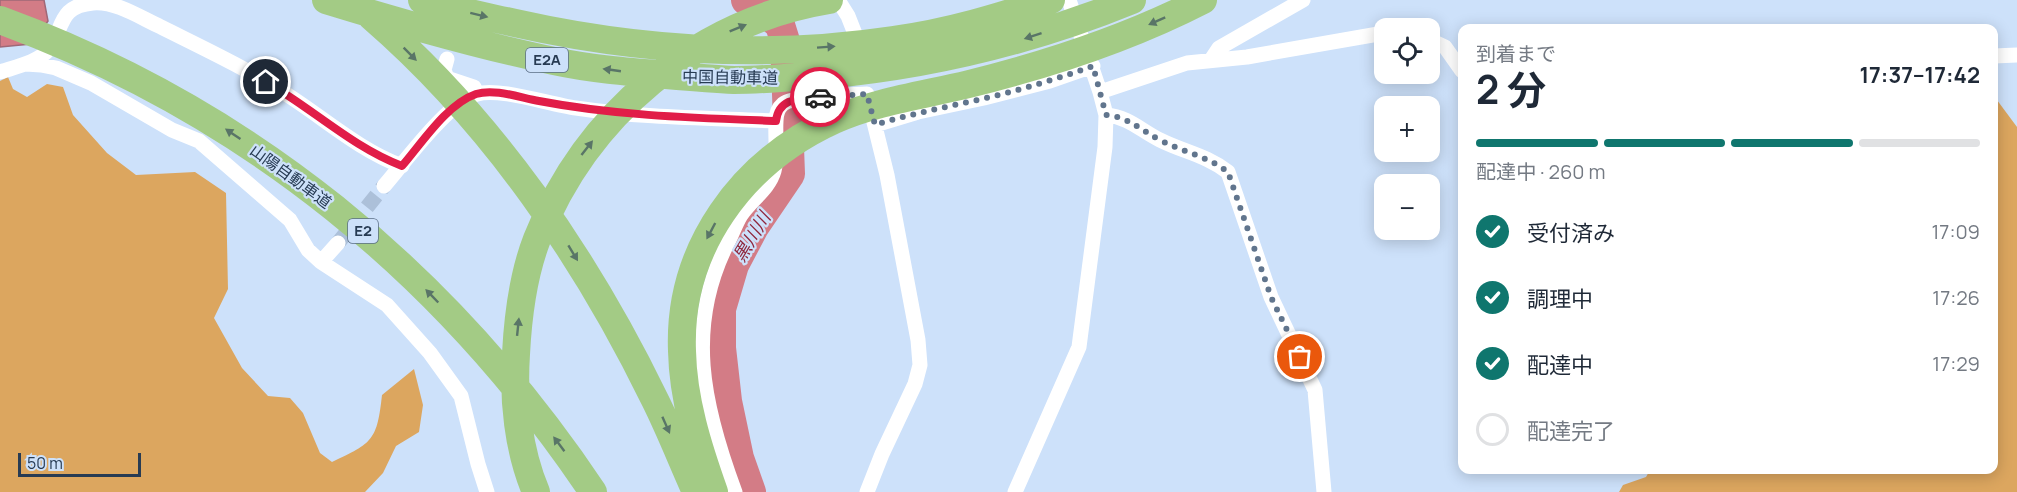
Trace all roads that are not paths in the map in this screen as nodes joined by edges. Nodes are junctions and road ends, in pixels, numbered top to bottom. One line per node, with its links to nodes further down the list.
1 (326, 0): 10 (highway, 中国自動車道 / E2A, one-way to 1)
2 (352, 0): 35 (highway, one-way to 35)
3 (422, 0): 6 (highway, 中国自動車道 / E2A, one-way to 6)
4 (829, 0): 33 (highway, one-way to 4)
5 (838, 0): 24 (street)
6 (1051, 0)
7 (1132, 0): 10 (highway, 中国自動車道 / E2A)
8 (1203, 0): 36 (highway, one-way to 36)
9 (1303, 0): 17 (street)
10 (1079, 9): 20 (street)
11 (0, 20): 34 (highway, 山陽自動車道 / E2, one-way to 11)
12 (1374, 35): 17 (street)
13 (1440, 45): 19 (street)
14 (2017, 55): 15 (street)
15 (1998, 56)
16 (447, 59): 23 (street)
17 (1211, 60): 22 (street)
18 (23, 64): 21 (street); 28 (street); 31 (street)
19 (1458, 65)
20 (1093, 66): 22 (street); 27 (street)
21 (0, 72)
22 (1100, 92): 25 (street)
23 (477, 94): 26 (street); 28 (street)
24 (867, 94): 26 (street); 27 (street)
25 (1106, 115): 39 (street); 40 (street)
26 (776, 121): 37 (street)
27 (875, 125): 38 (street)
28 (402, 166): 29 (street)
29 (384, 186)
30 (338, 243): 31 (street)
31 (321, 262): 32 (street)
32 (487, 492)
33 (536, 492)
34 (592, 492)
35 (696, 492)
36 (714, 492)
37 (735, 492)
38 (867, 492)
39 (1015, 492)
40 (1324, 492)

